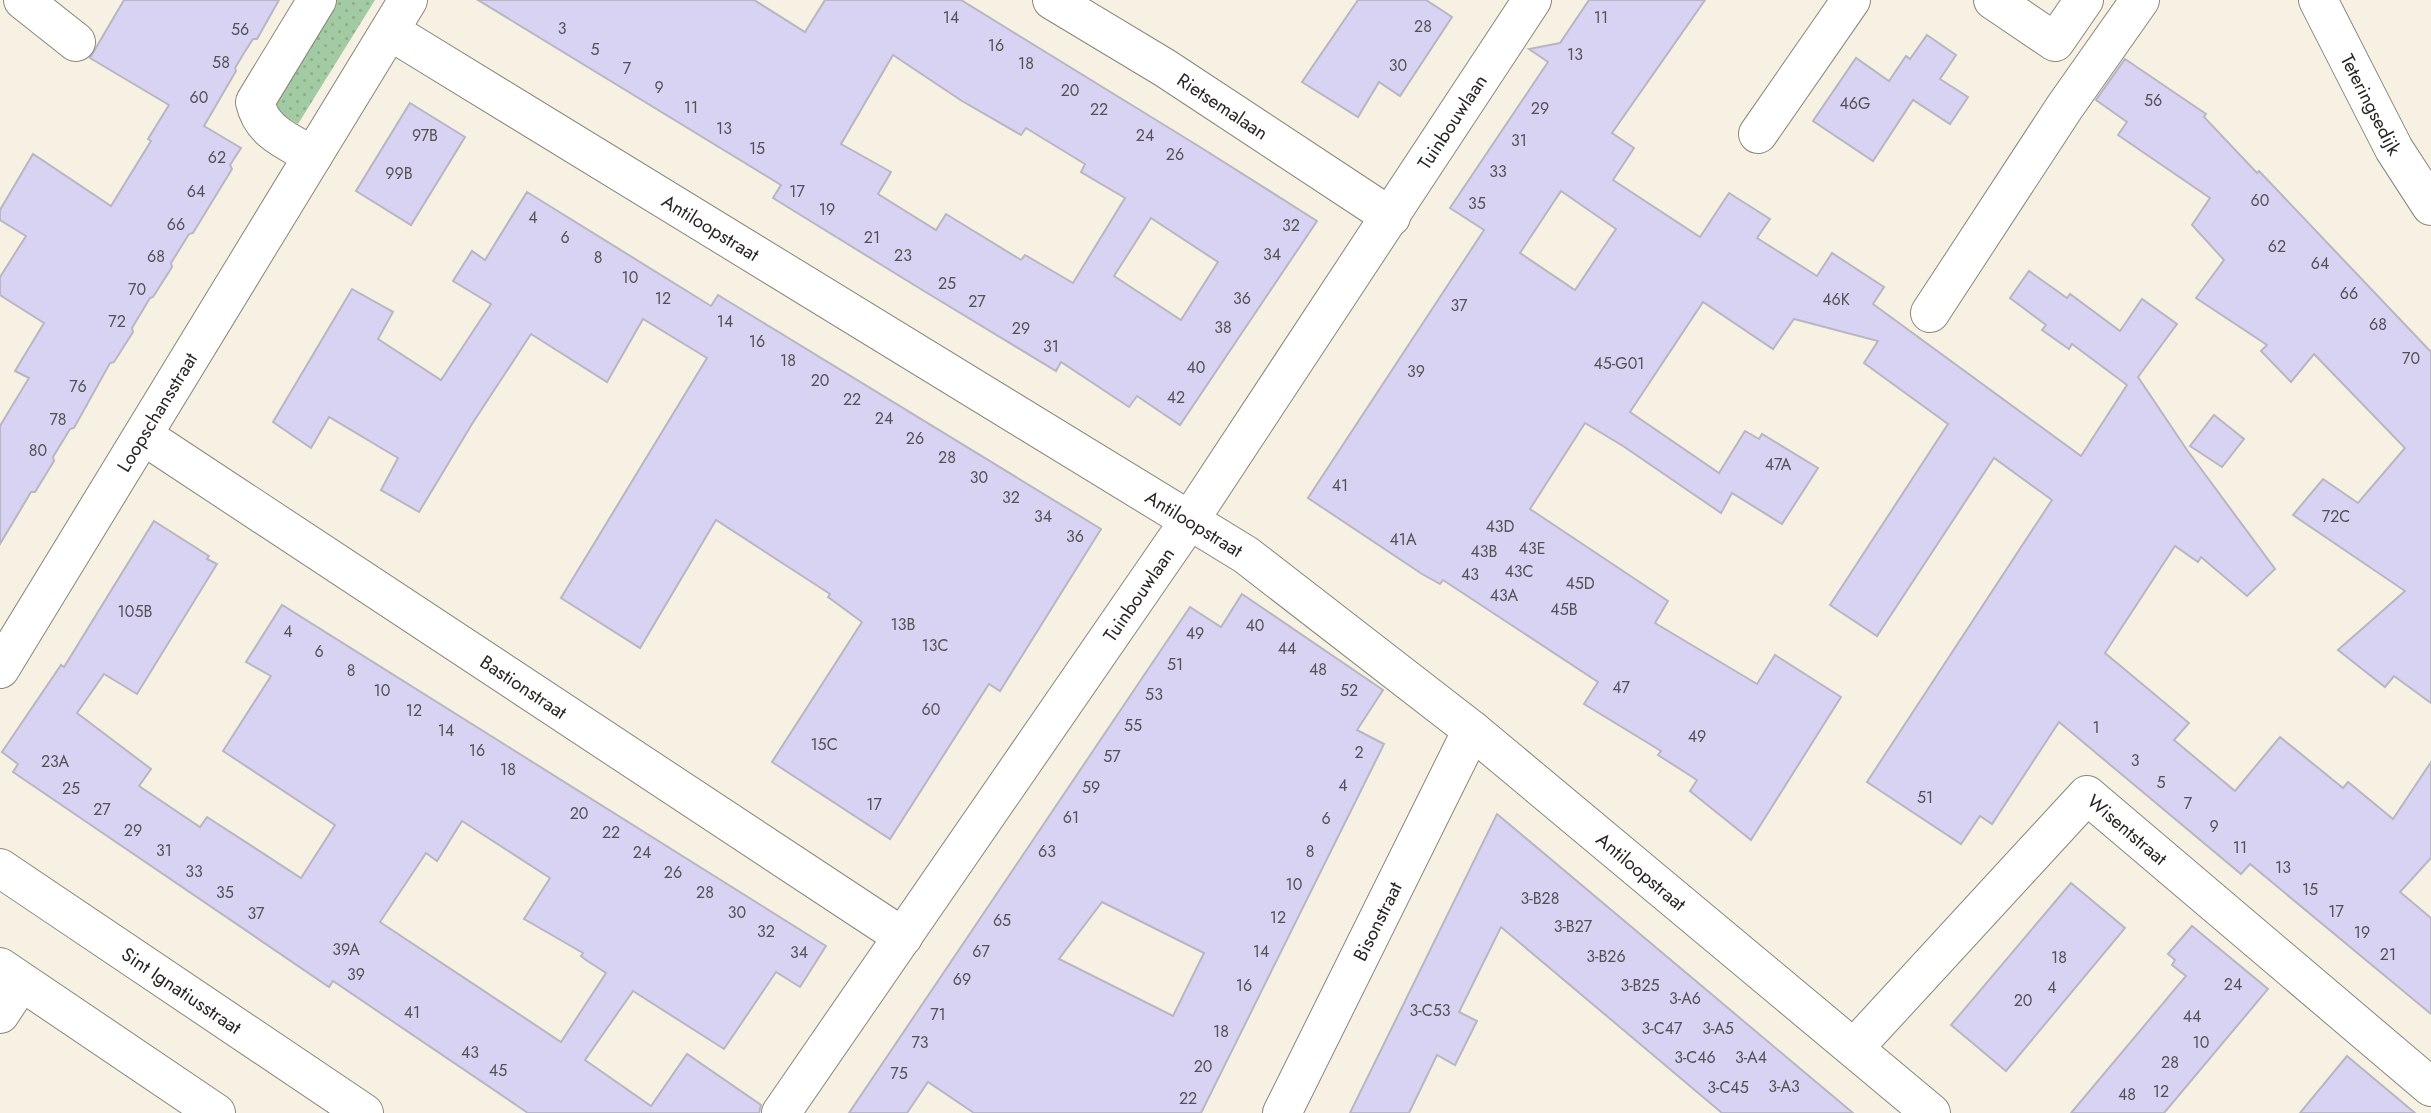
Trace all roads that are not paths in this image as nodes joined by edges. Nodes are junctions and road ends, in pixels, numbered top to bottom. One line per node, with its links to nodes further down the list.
1 (23, 0): 11 (street)
2 (317, 0): 13 (street)
3 (1052, 0): 15 (street, Rietsemalaan)
4 (1532, 0): 15 (street, Tuinbouwlaan)
5 (1851, 0): 12 (street)
6 (1993, 0): 7 (street)
7 (2084, 0)
8 (2140, 0): 16 (street)
9 (2318, 0): 14 (street, Teteringsedijk)
10 (399, 15): 13 (street, Loopschansstraat); 18 (street, Antiloopstraat)
11 (76, 42)
12 (1758, 134)
13 (313, 156): 17 (street, Loopschansstraat)
14 (2431, 206)
15 (1391, 217): 18 (street, Tuinbouwlaan)
16 (1930, 313)
17 (144, 436): 19 (street, Loopschansstraat); 22 (street, Bastionstraat)
18 (1189, 521): 20 (street, Antiloopstraat); 22 (street, Tuinbouwlaan)
19 (0, 669)
20 (1472, 730): 25 (street, Antiloopstraat); 30 (street, Bisonstraat)
21 (2, 874): 28 (street, Sint Ignatiusstraat)
22 (903, 937): 29 (street, Tuinbouwlaan)
23 (11, 974): 24 (street); 27 (street)
24 (0, 1014)
25 (1854, 1048): 26 (street, Wisentstraat); 31 (street, Antiloopstraat)
26 (2431, 1087)
27 (216, 1113)
28 (364, 1113)
29 (780, 1113)
30 (1282, 1113)
31 (1931, 1113)

